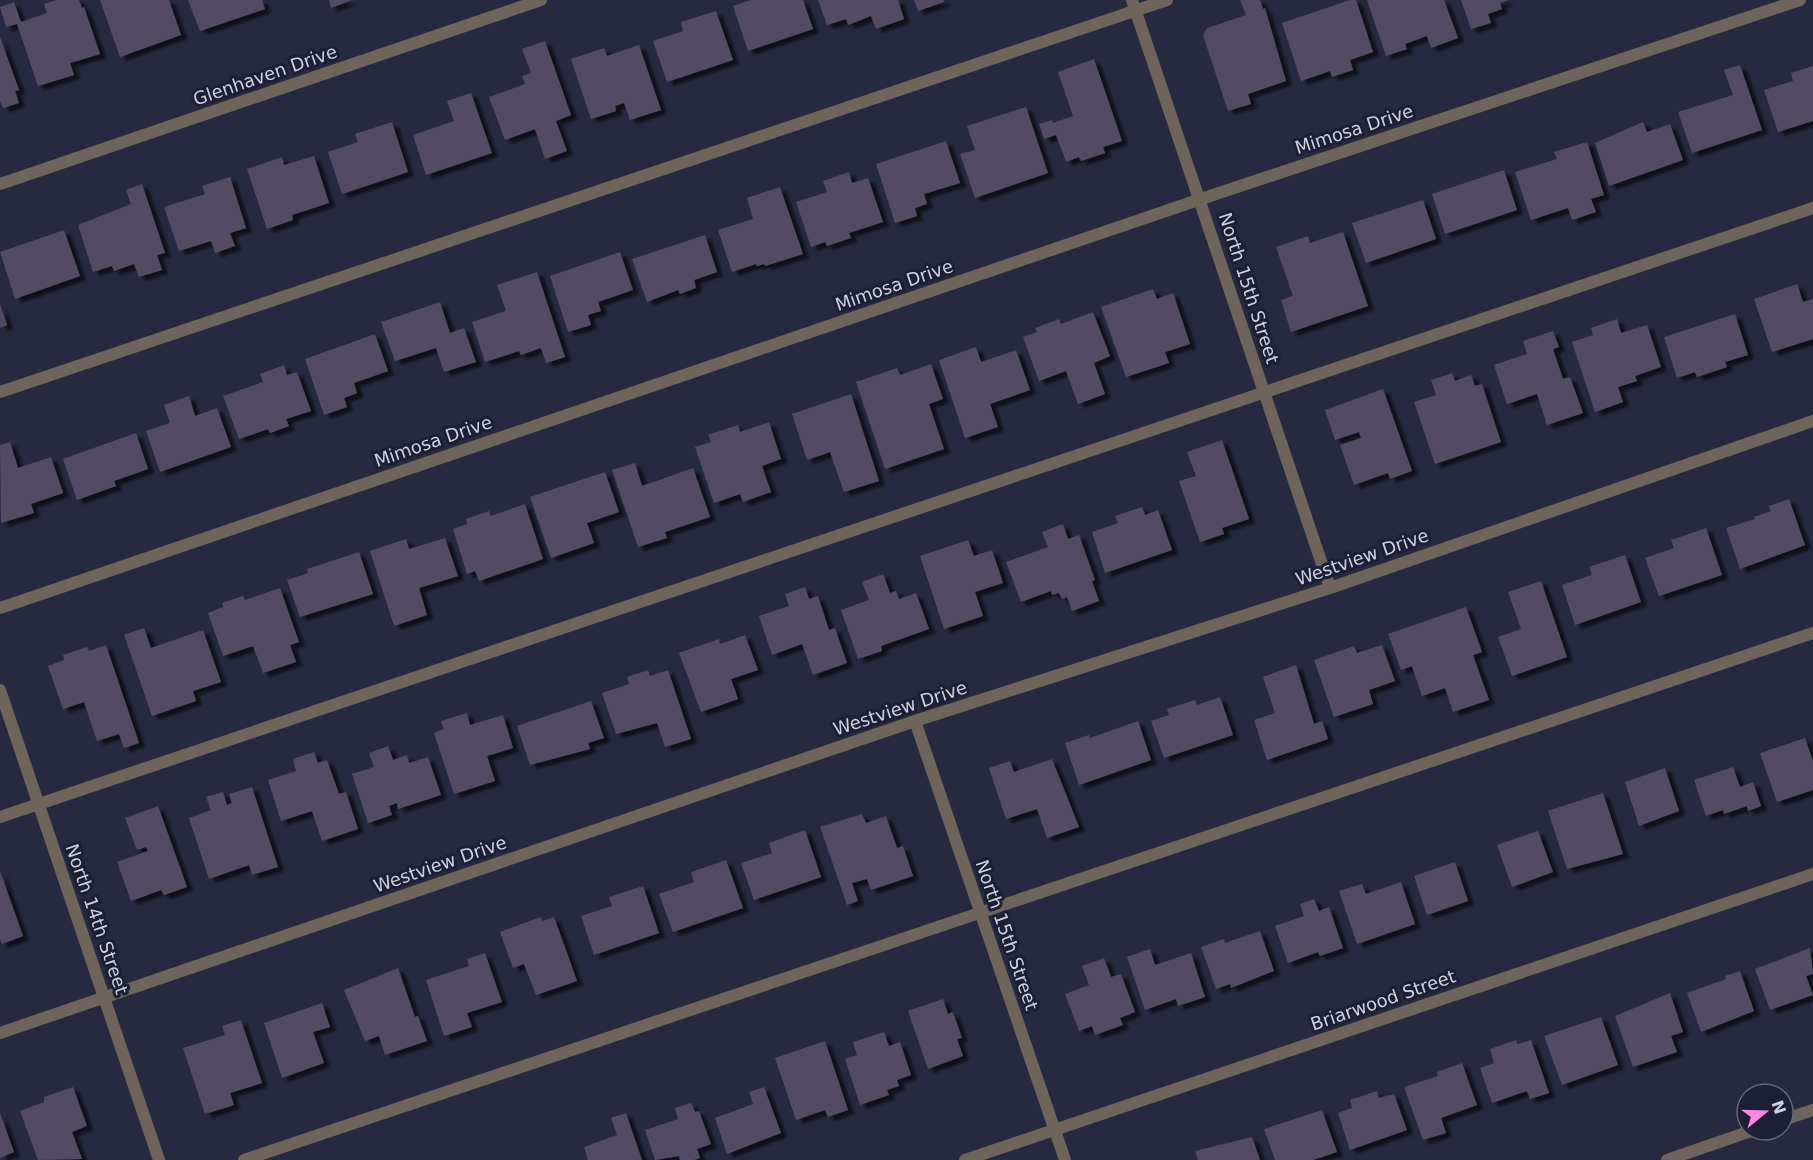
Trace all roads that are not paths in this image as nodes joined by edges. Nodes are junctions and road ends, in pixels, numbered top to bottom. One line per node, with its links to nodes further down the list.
1 (541, 0): 5 (street, Glenhaven Drive)
2 (1167, 0): 4 (street)
3 (1800, 0): 6 (street, Mimosa Drive)
4 (1134, 5): 6 (street, North 15th Street); 9 (street)
5 (0, 184)
6 (1201, 199): 8 (street, North 15th Street); 12 (street, Mimosa Drive)
7 (1813, 208): 8 (street)
8 (1264, 390): 11 (street, North 15th Street); 16 (street)
9 (0, 392)
10 (1813, 422): 11 (street, Westview Drive)
11 (1330, 588): 15 (street, Westview Drive)
12 (0, 608)
13 (1813, 633): 19 (street)
14 (0, 690): 16 (street, North 14th Street)
15 (915, 721): 19 (street, North 15th Street); 20 (street, Westview Drive)
16 (39, 804): 17 (street); 20 (street, North 14th Street)
17 (0, 817)
18 (1813, 874): 24 (street, Briarwood Street)
19 (980, 913): 24 (street, North 15th Street); 27 (street)
20 (104, 998): 21 (street, Westview Drive); 26 (street, North 14th Street)
21 (0, 1033)
22 (1813, 1110): 23 (street)
23 (1795, 1116)
24 (1054, 1129): 28 (street, Briarwood Street); 29 (street, North 15th Street)
25 (1735, 1137): 30 (street)
26 (159, 1160)
27 (244, 1160)
28 (965, 1160)
29 (1065, 1160)
30 (1667, 1160)

